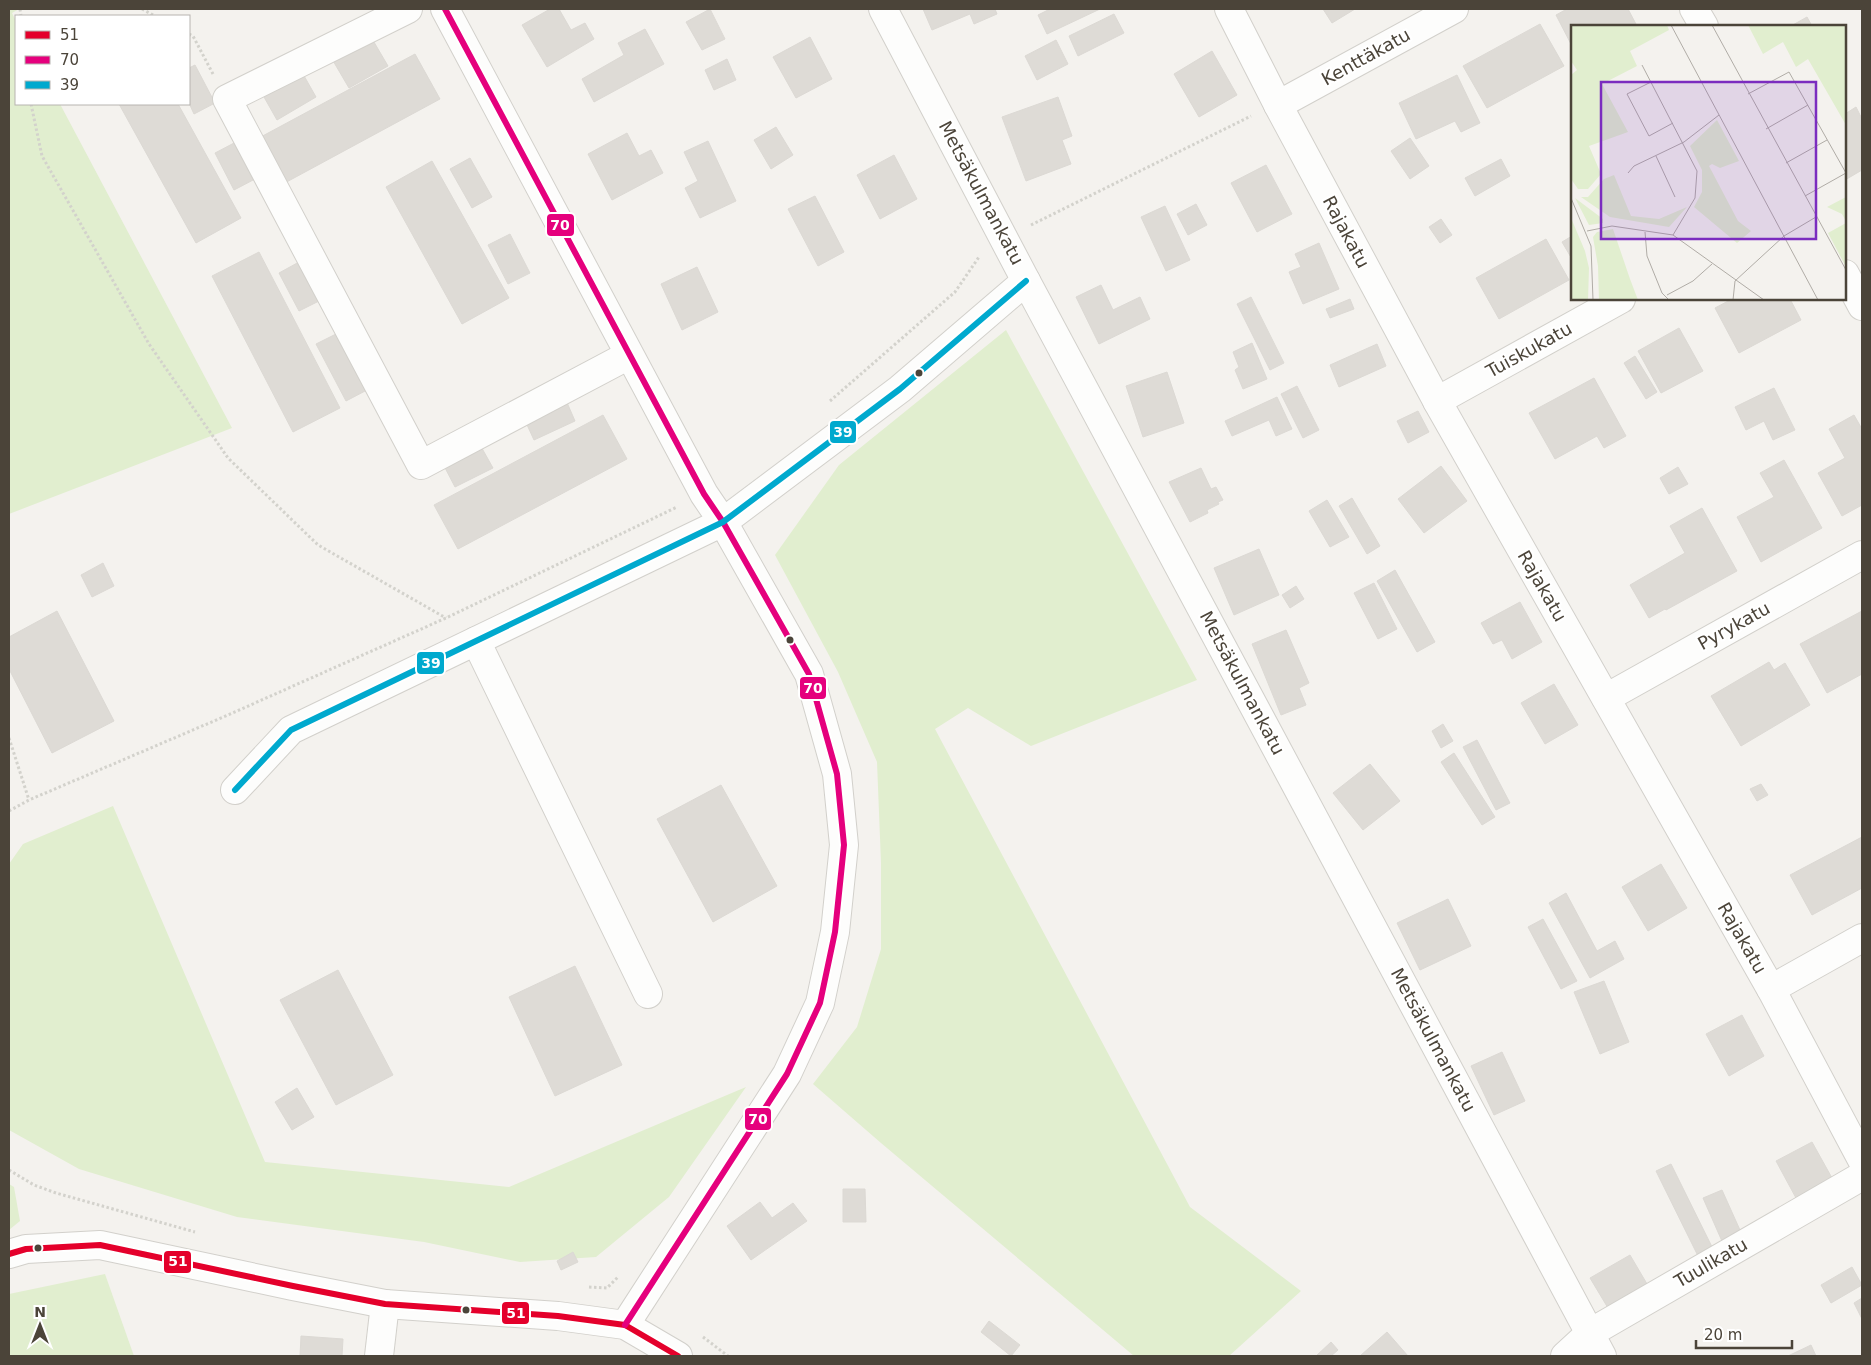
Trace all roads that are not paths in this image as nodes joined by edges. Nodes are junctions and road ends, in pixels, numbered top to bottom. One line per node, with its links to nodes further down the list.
1 (408, 9): 13 (street)
2 (445, 9): 13 (street)
3 (883, 9): 10 (street, Metsäkulmankatu)
4 (1229, 9): 8 (street, Rajakatu)
5 (1454, 9): 8 (street, Kenttäkatu)
6 (1694, 9): 7 (street)
7 (1703, 25)
8 (1278, 105): 14 (street, Rajakatu)
9 (1846, 276): 12 (street)
10 (1026, 280): 15 (street); 28 (street, Metsäkulmankatu)
11 (1619, 300): 14 (street, Tuiskukatu)
12 (1862, 306)
13 (630, 355): 15 (street)
14 (1438, 402): 18 (street, Rajakatu)
15 (723, 522): 17 (street); 27 (street)
16 (1862, 555): 18 (street, Pyrykatu)
17 (476, 641): 19 (street); 22 (street)
18 (1606, 698): 21 (street, Rajakatu)
19 (235, 790)
20 (1862, 938): 21 (street)
21 (1771, 989): 23 (street, Rajakatu)
22 (648, 994)
23 (1862, 1160)
24 (1862, 1176): 28 (street, Tuulikatu)
25 (9, 1254): 26 (street)
26 (385, 1304): 27 (street); 29 (street)
27 (625, 1326): 30 (street)
28 (1596, 1345): 31 (street, Tuulikatu)
29 (379, 1356)
30 (678, 1356)
31 (1565, 1356)

